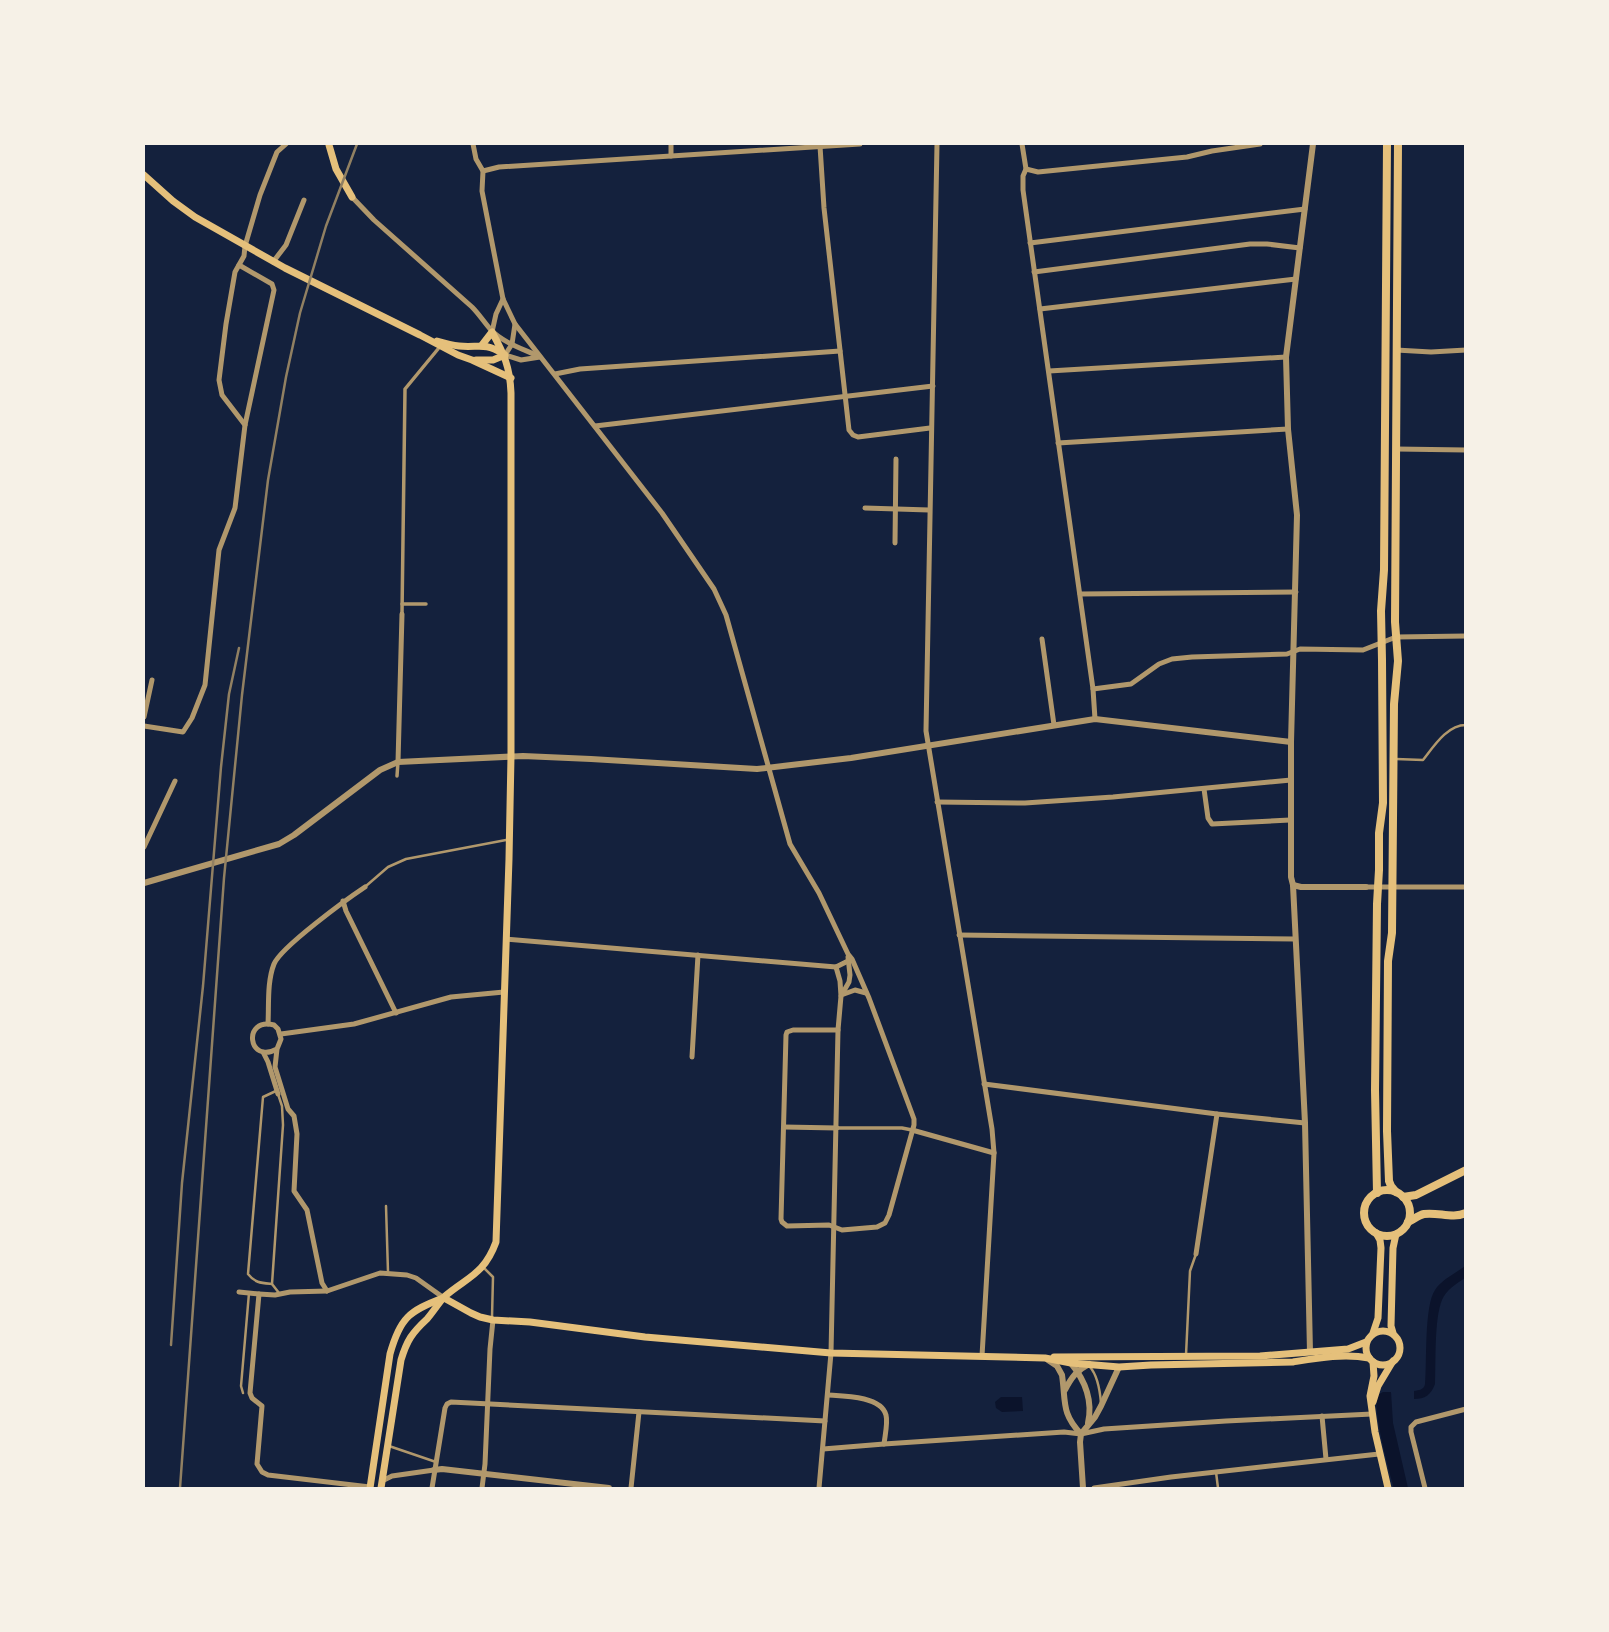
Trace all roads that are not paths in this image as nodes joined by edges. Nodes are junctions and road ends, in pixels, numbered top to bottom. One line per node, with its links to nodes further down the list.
1 (283, 144): 21 (street)
2 (329, 144): 17 (main road)
3 (472, 144): 15 (street)
4 (671, 144): 13 (street)
5 (860, 144): 12 (street)
6 (937, 144): 45 (street)
7 (1022, 144): 14 (street)
8 (1259, 144): 14 (street)
9 (1313, 144): 19 (street)
10 (1387, 144): 67 (main road)
11 (1398, 144): 35 (main road)
12 (823, 145): 13 (street); 37 (street)
13 (671, 156): 15 (street)
14 (1026, 169): 20 (street)
15 (483, 171): 27 (street)
16 (144, 174): 21 (main road)
17 (352, 197): 30 (street)
18 (304, 200): 23 (street)
19 (1305, 209): 20 (street); 22 (street)
20 (1030, 243): 25 (street)
21 (246, 246): 23 (main road); 24 (street)
22 (1300, 248): 25 (street); 26 (street)
23 (273, 261): 31 (main road)
24 (239, 265): 47 (street); 47 (street)
25 (1034, 272): 28 (street)
26 (1296, 279): 28 (street); 40 (street)
27 (503, 299): 29 (street); 30 (street)
28 (1040, 309): 42 (street)
29 (515, 324): 32 (street); 39 (street)
30 (492, 332): 32 (street); 33 (main road); 38 (main road)
31 (420, 335): 33 (main road); 41 (main road)
32 (512, 344): 38 (street); 39 (street)
33 (482, 345): 38 (main road)
34 (438, 349): 61 (street)
35 (1396, 350): 36 (street); 52 (main road)
36 (1465, 350)
37 (840, 351): 43 (street); 46 (street)
38 (505, 355): 39 (street); 41 (main road); 44 (main road)
39 (540, 357): 43 (street)
40 (1286, 357): 42 (street); 50 (street)
41 (472, 360): 44 (main road)
42 (1049, 371): 51 (street)
43 (555, 373): 48 (street)
44 (511, 378): 78 (main road)
45 (933, 386): 46 (street); 49 (street)
46 (846, 395): 48 (street); 49 (street)
47 (245, 425): 75 (street)
48 (594, 426): 81 (street)
49 (930, 428): 57 (street)
50 (1288, 429): 51 (street); 59 (street)
51 (1058, 443): 60 (street)
52 (1396, 449): 53 (street); 65 (main road)
53 (1465, 450)
54 (896, 459): 56 (street)
55 (865, 508): 56 (street)
56 (896, 509): 57 (street); 58 (street)
57 (929, 510): 77 (street)
58 (895, 543)
59 (1296, 592): 60 (street); 68 (street)
60 (1080, 594): 70 (street)
61 (401, 604): 62 (street); 63 (street)
62 (426, 604)
63 (402, 614): 80 (street)
64 (1465, 636): 65 (street)
65 (1396, 637): 67 (street); 79 (main road)
66 (1042, 639): 73 (street)
67 (1381, 644): 68 (street); 94 (main road)
68 (1295, 651): 70 (street); 76 (street)
69 (152, 680): 71 (street)
70 (1093, 689): 72 (street)
71 (144, 718)
72 (1095, 719): 73 (street); 76 (street)
73 (1054, 725): 77 (street)
74 (1465, 725): 79 (lane)
75 (144, 726)
76 (1292, 742): 83 (street)
77 (928, 746): 81 (street); 86 (street)
78 (512, 756): 80 (street); 81 (street); 88 (main road)
79 (1394, 759): 96 (main road)
80 (398, 762): 82 (street); 90 (street)
81 (769, 768): 102 (street)
82 (397, 776)
83 (1291, 780): 85 (street); 87 (street)
84 (175, 781): 89 (street)
85 (1204, 789): 86 (street); 87 (street)
86 (937, 802): 98 (street)
87 (1290, 820): 91 (street)
88 (509, 839): 92 (lane); 99 (main road)
89 (144, 847)
90 (144, 883)
91 (1293, 885): 93 (street); 100 (street)
92 (365, 887): 97 (street)
93 (1366, 887): 94 (street)
94 (1377, 887): 96 (street); 123 (main road)
95 (1465, 887): 96 (street)
96 (1393, 888): 124 (main road)
97 (343, 901): 107 (street); 108 (street)
98 (960, 935): 100 (street); 114 (street)
99 (506, 939): 101 (street); 104 (main road)
100 (1295, 939): 117 (street)
101 (698, 955): 103 (street); 113 (street)
102 (849, 958): 103 (street); 105 (street); 106 (street)
103 (835, 967): 106 (street)
104 (504, 992): 107 (street); 132 (main road)
105 (866, 993): 106 (street); 120 (street)
106 (841, 996): 109 (street)
107 (396, 1013): 110 (street)
108 (268, 1024): 110 (street); 112 (street)
109 (838, 1030): 118 (street); 119 (street)
110 (281, 1034): 111 (street)
111 (277, 1049): 112 (street); 115 (street)
112 (263, 1052): 115 (street)
113 (692, 1057)
114 (984, 1083): 116 (street); 121 (street)
115 (279, 1091): 134 (lane); 134 (lane); 135 (street)
116 (1217, 1114): 117 (street); 131 (street)
117 (1305, 1123): 145 (street)
118 (784, 1127): 119 (street); 128 (street)
119 (837, 1128): 120 (street); 128 (street)
120 (912, 1130): 121 (street); 128 (street)
121 (995, 1153): 148 (street)
122 (1465, 1170): 124 (main road)
123 (1377, 1193): 124 (main road); 129 (main road)
124 (1399, 1195): 127 (main road)
125 (386, 1206): 133 (lane)
126 (1465, 1213): 127 (main road)
127 (1408, 1222): 130 (main road)
128 (835, 1229): 146 (street)
129 (1376, 1233): 130 (main road); 142 (main road)
130 (1396, 1234): 143 (main road)
131 (1196, 1254): 149 (lane)
132 (483, 1267): 140 (main road); 141 (lane)
133 (388, 1274): 135 (street); 140 (street)
134 (272, 1284): 139 (lane)
135 (327, 1291): 139 (street)
136 (239, 1292): 137 (street)
137 (249, 1293): 138 (street); 160 (lane)
138 (259, 1294): 139 (street); 183 (street)
139 (278, 1295)
140 (444, 1298): 141 (main road); 172 (main road); 173 (main road)
141 (493, 1320): 146 (main road); 162 (street)
142 (1374, 1333): 143 (main road); 144 (main road)
143 (1393, 1334): 154 (main road)
144 (1366, 1342): 145 (main road); 153 (main road)
145 (1310, 1352): 149 (main road)
146 (831, 1353): 148 (main road); 161 (street)
147 (1117, 1355): 149 (main road); 150 (main road); 157 (lane)
148 (982, 1356): 151 (main road)
149 (1186, 1356): 155 (lane)
150 (1107, 1357): 152 (main road); 156 (street)
151 (1045, 1358): 152 (main road); 152 (main road); 159 (street)
152 (1072, 1359): 156 (main road); 158 (street)
153 (1371, 1360): 154 (main road); 155 (main road); 166 (main road)
154 (1393, 1361): 166 (main road)
155 (1181, 1364): 157 (main road)
156 (1087, 1365): 157 (main road); 158 (street); 163 (lane)
157 (1119, 1367): 163 (street)
158 (1077, 1371): 159 (street); 169 (street)
159 (1065, 1390): 170 (street)
160 (243, 1393)
161 (828, 1395): 168 (street); 171 (street)
162 (487, 1404): 165 (street); 177 (street); 180 (street)
163 (1101, 1406): 169 (street)
164 (1465, 1409): 193 (street)
165 (639, 1412): 168 (street); 187 (street)
166 (1372, 1412): 167 (street); 175 (main road)
167 (1322, 1416): 170 (street); 176 (street)
168 (825, 1421): 174 (street)
169 (1087, 1425): 170 (street)
170 (1081, 1434): 171 (street); 189 (street)
171 (884, 1444): 174 (street)
172 (376, 1446): 173 (main road); 183 (main road)
173 (387, 1446): 177 (lane); 181 (main road)
174 (823, 1449): 188 (street)
175 (1379, 1454): 176 (street); 192 (main road)
176 (1326, 1459): 179 (street)
177 (436, 1462): 178 (street)
178 (435, 1470): 180 (street); 181 (street); 184 (street)
179 (1216, 1472): 190 (street); 191 (lane)
180 (484, 1475): 182 (street); 185 (street)
181 (381, 1485): 183 (street)
182 (567, 1486): 186 (street)
183 (370, 1488)
184 (432, 1489)
185 (482, 1489)
186 (609, 1489)
187 (631, 1489)
188 (819, 1489)
189 (1083, 1489)
190 (1094, 1489)
191 (1218, 1489)
192 (1388, 1489)
193 (1425, 1489)

